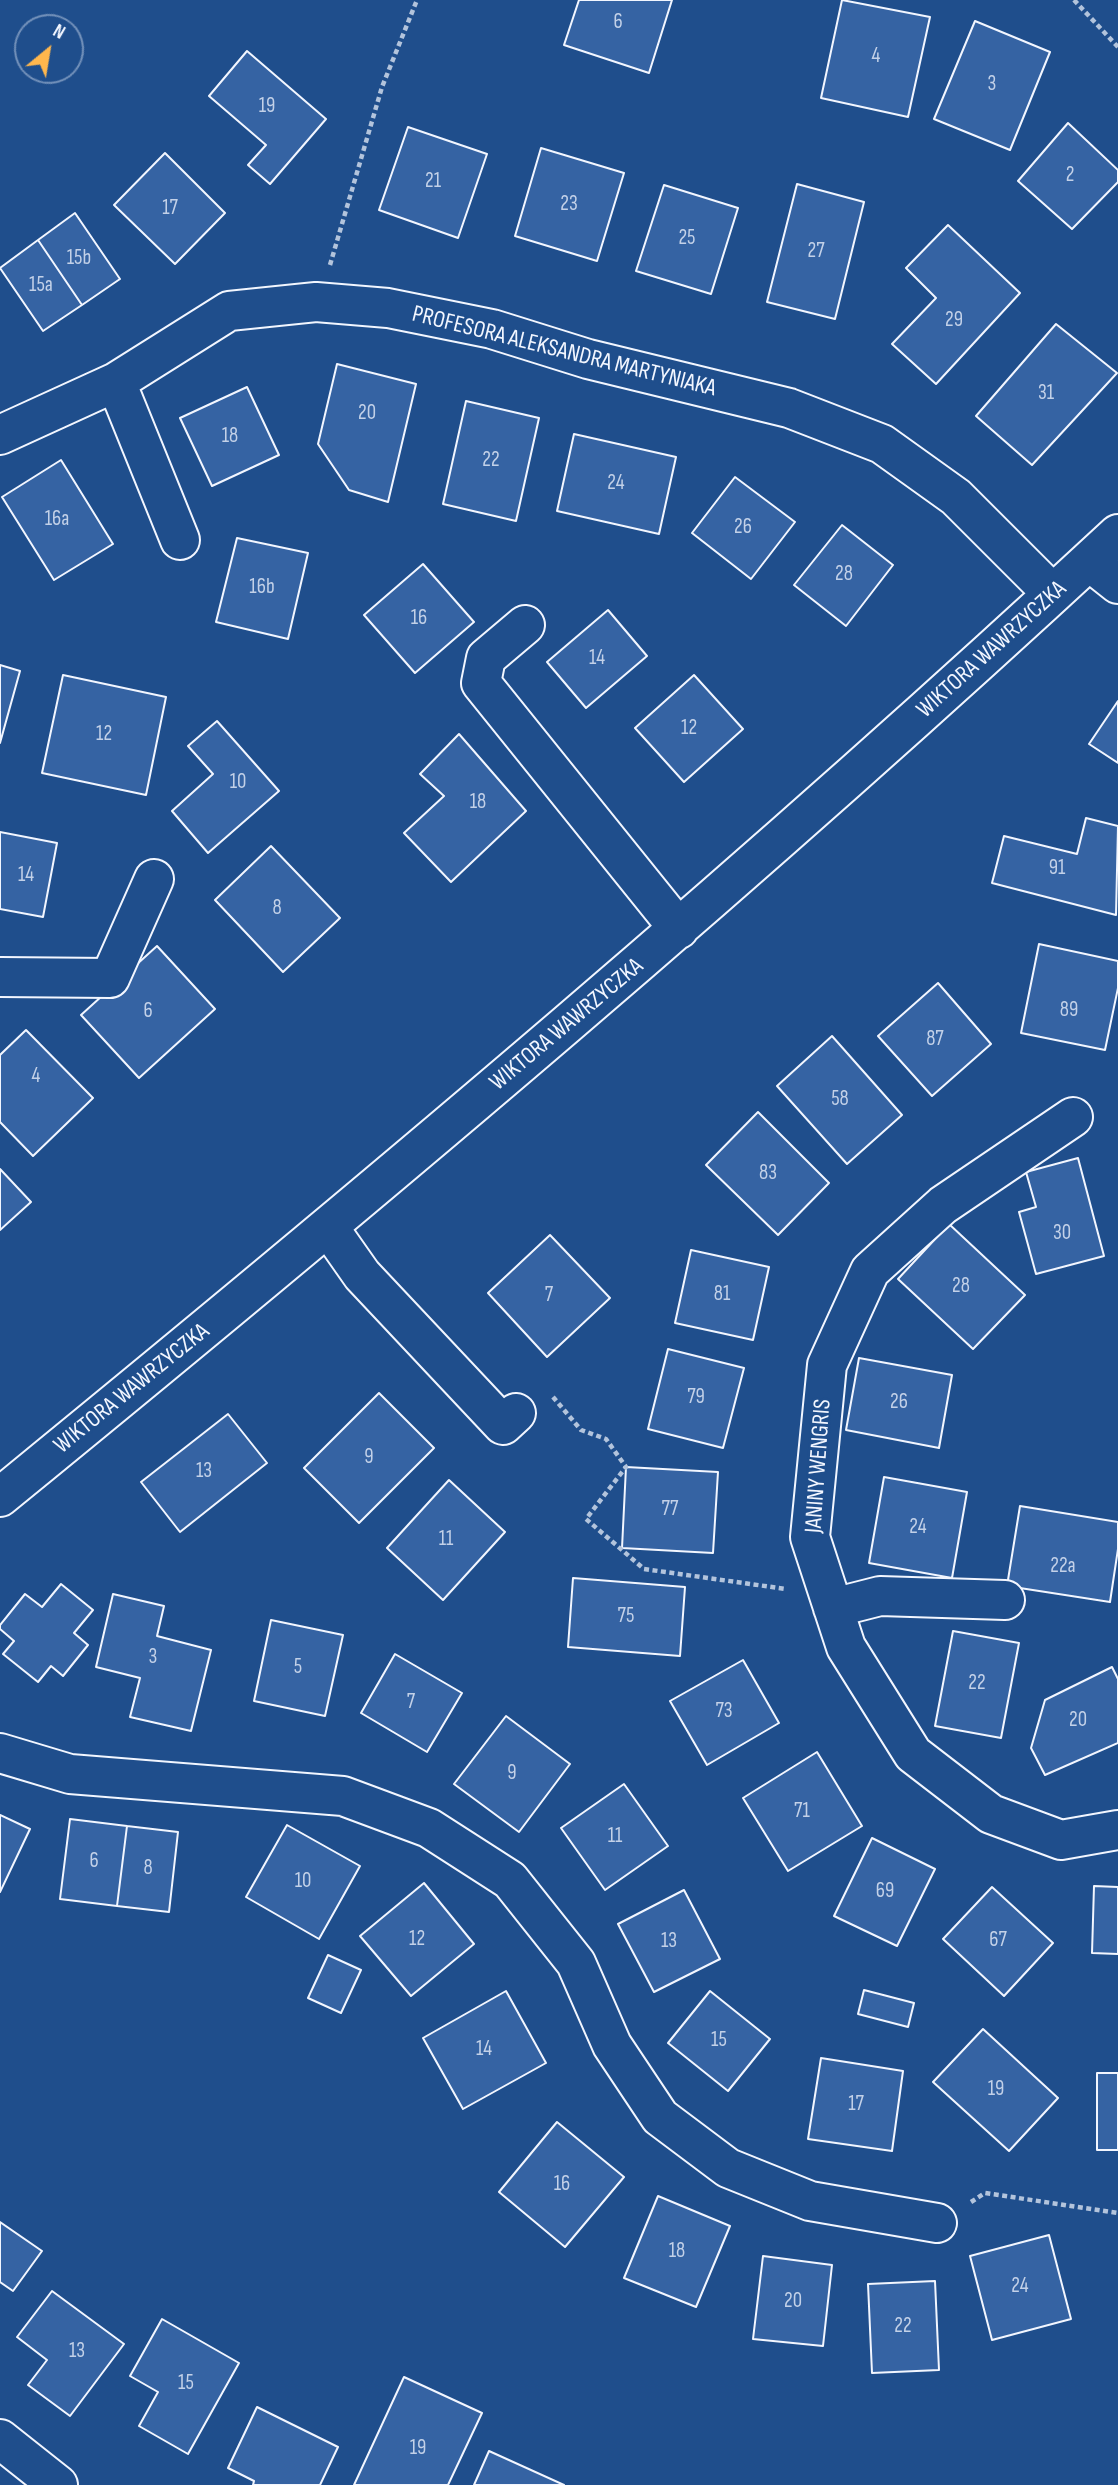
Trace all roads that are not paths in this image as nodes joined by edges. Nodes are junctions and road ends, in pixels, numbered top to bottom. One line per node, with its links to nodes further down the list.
1 (116, 383): 2 (street, PROFESORA ALEKSANDRA MARTYNIAKA); 4 (street); 7 (street, PROFESORA ALEKSANDRA MARTYNIAKA)
2 (0, 435)
3 (1118, 534): 5 (street, WIKTORA WAWRZYCZKA)
4 (180, 540)
5 (1088, 561): 6 (street); 7 (street, WIKTORA WAWRZYCZKA)
6 (1118, 584)
7 (1053, 594): 10 (street, WIKTORA WAWRZYCZKA)
8 (525, 625): 10 (street)
9 (154, 880): 11 (street)
10 (679, 929): 13 (street, WIKTORA WAWRZYCZKA)
11 (0, 977)
12 (1073, 1117): 17 (street, JANINY WENGRIS)
13 (329, 1228): 14 (street); 15 (street, WIKTORA WAWRZYCZKA)
14 (516, 1413)
15 (0, 1497)
16 (1005, 1600): 17 (street)
17 (833, 1608): 19 (street, JANINY WENGRIS)
18 (0, 1753): 20 (street)
19 (1118, 1830)
20 (937, 2222)
21 (0, 2439): 22 (street)
22 (58, 2485)

